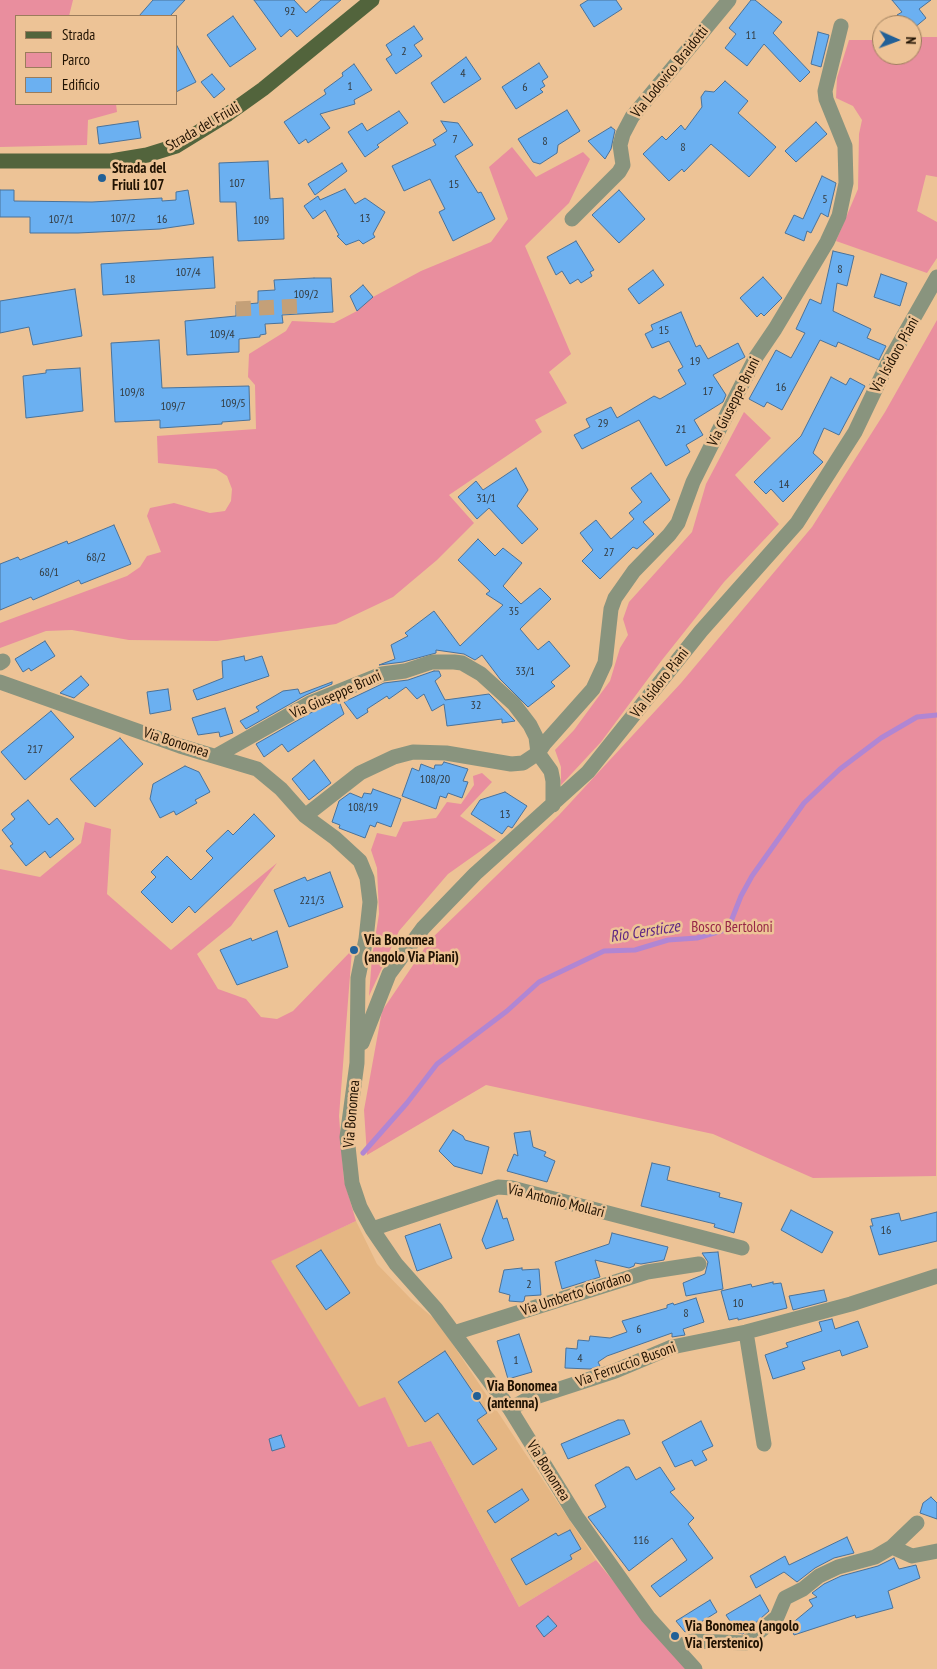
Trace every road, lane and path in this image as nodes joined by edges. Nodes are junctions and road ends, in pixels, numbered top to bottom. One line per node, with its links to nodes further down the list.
1 (372, 0): 4 (main road, Strada del Friuli)
2 (729, 0): 5 (street, Via Lodovico Braidotti)
3 (841, 26): 8 (street, Via Giuseppe Bruni)
4 (0, 161)
5 (572, 218)
6 (937, 276): 10 (street, Via Isidoro Piani)
7 (0, 682): 9 (street, Via Bonomea)
8 (538, 753): 9 (street, Via Giuseppe Bruni); 10 (street, Via Giuseppe Bruni); 11 (street, Via Giuseppe Bruni)
9 (216, 756): 11 (street, Via Bonomea)
10 (553, 805): 12 (street, Via Isidoro Piani)
11 (305, 816): 12 (street, Via Bonomea)
12 (357, 1063): 13 (street, Via Bonomea)
13 (372, 1229): 14 (street, Via Antonio Mollari); 18 (street, Via Bonomea)
14 (742, 1248)
15 (699, 1264): 18 (street, Via Umberto Giordano)
16 (937, 1276): 17 (street, Via Ferruccio Busoni)
17 (746, 1332): 19 (street, Via Ferruccio Busoni); 20 (street)
18 (454, 1333): 19 (street, Via Bonomea)
19 (510, 1409): 24 (street, Via Bonomea)
20 (764, 1444)
21 (917, 1523): 22 (street)
22 (892, 1547): 23 (street); 24 (street)
23 (937, 1551)
24 (676, 1647): 25 (street, Via Bonomea)
25 (695, 1669)

